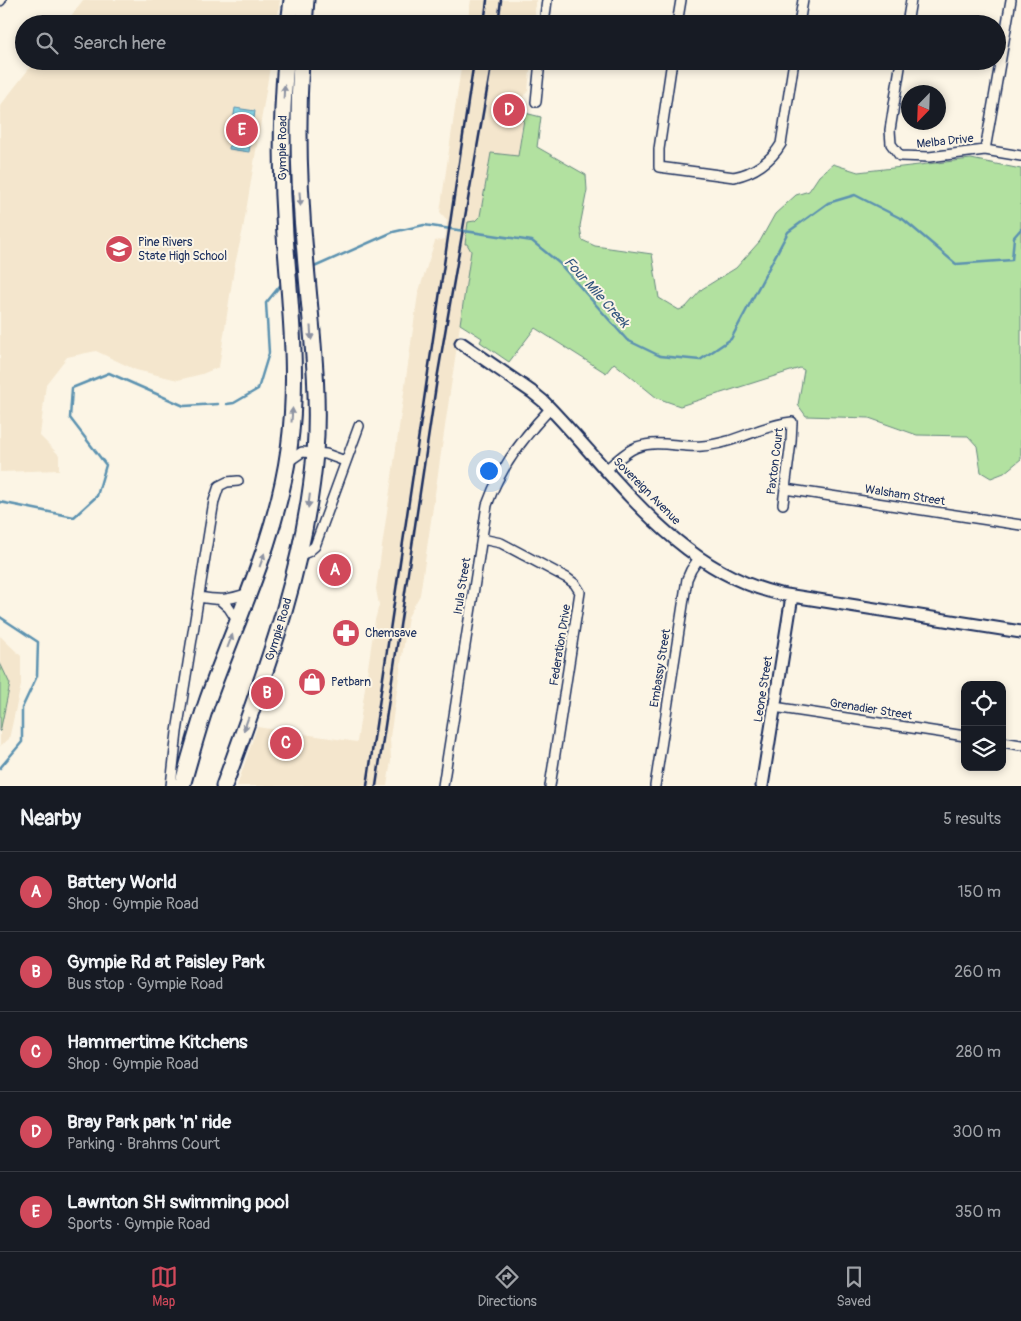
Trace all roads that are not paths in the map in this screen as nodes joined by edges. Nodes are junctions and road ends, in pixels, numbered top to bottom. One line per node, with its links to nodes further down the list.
1 (292, 0): 8 (highway)
2 (306, 0): 9 (highway)
3 (547, 0): 10 (street)
4 (681, 0): 11 (street)
5 (803, 0): 12 (street)
6 (910, 0): 13 (street)
7 (1011, 0): 14 (street)
8 (290, 15)
9 (305, 15)
10 (545, 15)
11 (678, 15)
12 (800, 15)
13 (908, 15)
14 (1006, 29)
15 (286, 70): 26 (highway, Gympie Road, one-way to 15)
16 (301, 70): 25 (highway, Gympie Road, one-way to 25)
17 (539, 70): 22 (street)
18 (671, 70): 19 (street)
19 (793, 70)
20 (900, 70): 23 (street, Melba Drive)
21 (999, 70): 23 (street)
22 (536, 102)
23 (985, 150): 24 (street, Melba Drive)
24 (1021, 156)
25 (303, 229): 26 (street); 30 (highway, Gympie Road, one-way to 30)
26 (285, 235): 32 (highway, Gympie Road, one-way to 26)
27 (461, 343): 28 (street, Sovereign Avenue)
28 (550, 409): 33 (street, Sovereign Avenue); 38 (street, Irula Street)
29 (358, 426): 31 (street)
30 (315, 452): 31 (street); 32 (street); 39 (highway, Gympie Road, one-way to 39)
31 (345, 460): 39 (street)
32 (286, 463): 41 (highway, Gympie Road, one-way to 32)
33 (606, 470): 35 (street, Paxton Court); 40 (street, Sovereign Avenue)
34 (238, 481): 43 (street)
35 (785, 489): 36 (street, Paxton Court); 37 (street, Walsham Street)
36 (783, 504)
37 (1021, 525)
38 (482, 539): 54 (street, Irula Street); 55 (street, Federation Drive)
39 (300, 555): 53 (highway, Gympie Road, one-way to 53)
40 (699, 558): 42 (street, Sovereign Avenue); 56 (street, Embassy Street)
41 (249, 593): 44 (street); 45 (highway, Gympie Road)
42 (792, 596): 46 (street, Sovereign Avenue); 47 (street, Leone Street)
43 (199, 597): 44 (street); 51 (street)
44 (220, 600): 45 (street)
45 (238, 622): 52 (highway, Gympie Road, one-way to 45)
46 (1021, 632)
47 (774, 706): 48 (street, Grenadier Street); 57 (street, Leone Street)
48 (961, 735)
49 (1006, 743): 50 (street)
50 (1021, 745)
51 (171, 786)
52 (182, 786)
53 (224, 786)
54 (443, 786)
55 (550, 786)
56 (655, 786)
57 (762, 786)

